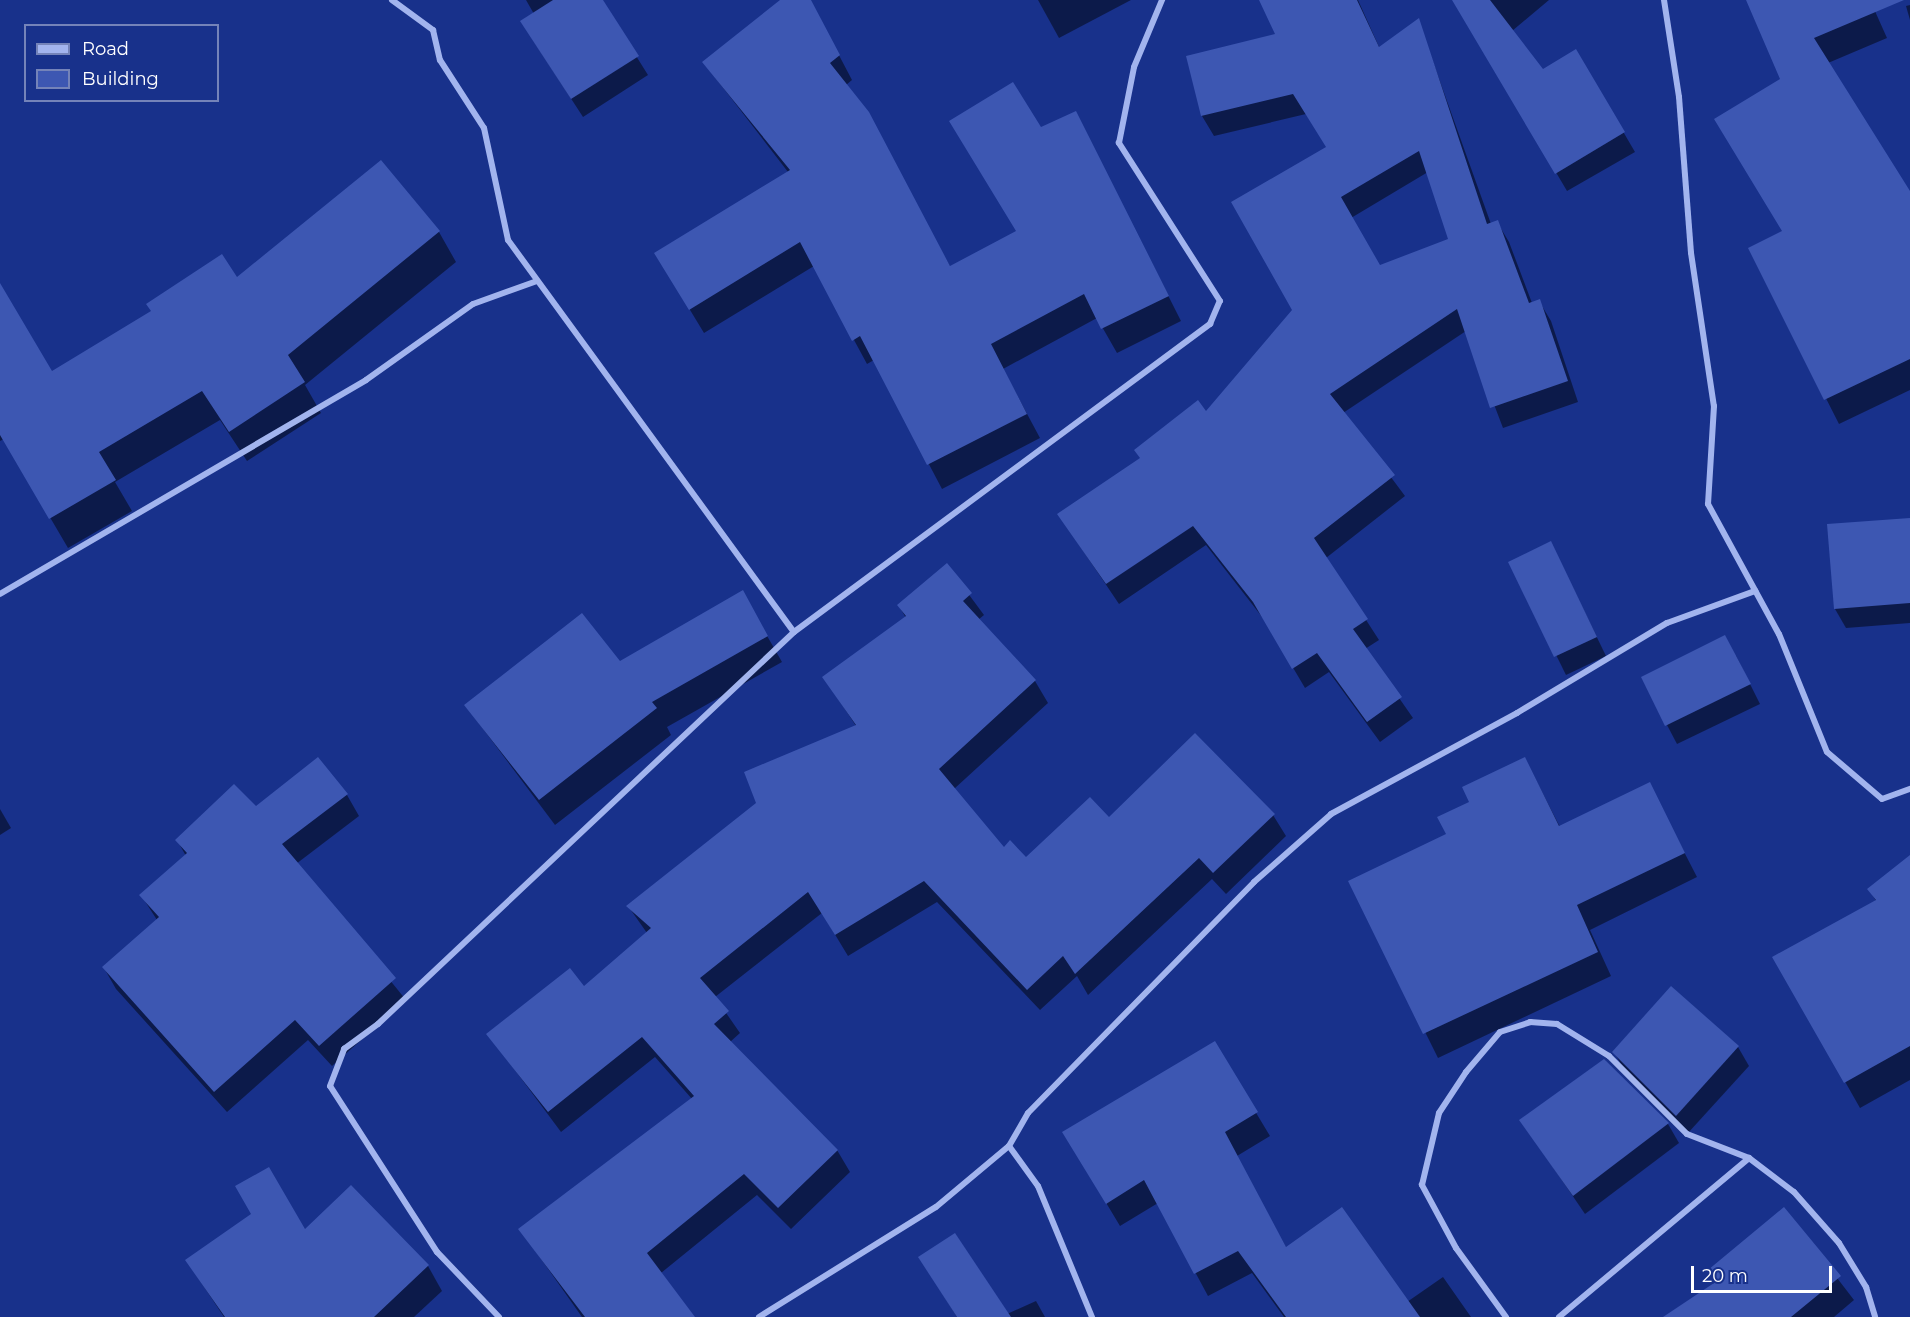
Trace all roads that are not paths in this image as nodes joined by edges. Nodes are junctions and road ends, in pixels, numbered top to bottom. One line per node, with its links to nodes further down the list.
1 (392, 0): 4 (street)
2 (1162, 0): 7 (street)
3 (1664, 0): 5 (street)
4 (537, 281): 6 (street); 7 (street)
5 (1755, 591): 8 (street); 9 (street)
6 (0, 594)
7 (794, 632): 11 (street)
8 (1910, 789)
9 (1009, 1146): 12 (street); 13 (street)
10 (1749, 1158): 14 (street); 15 (street); 16 (street)
11 (499, 1317)
12 (759, 1317)
13 (1092, 1317)
14 (1506, 1317)
15 (1559, 1317)
16 (1875, 1317)

